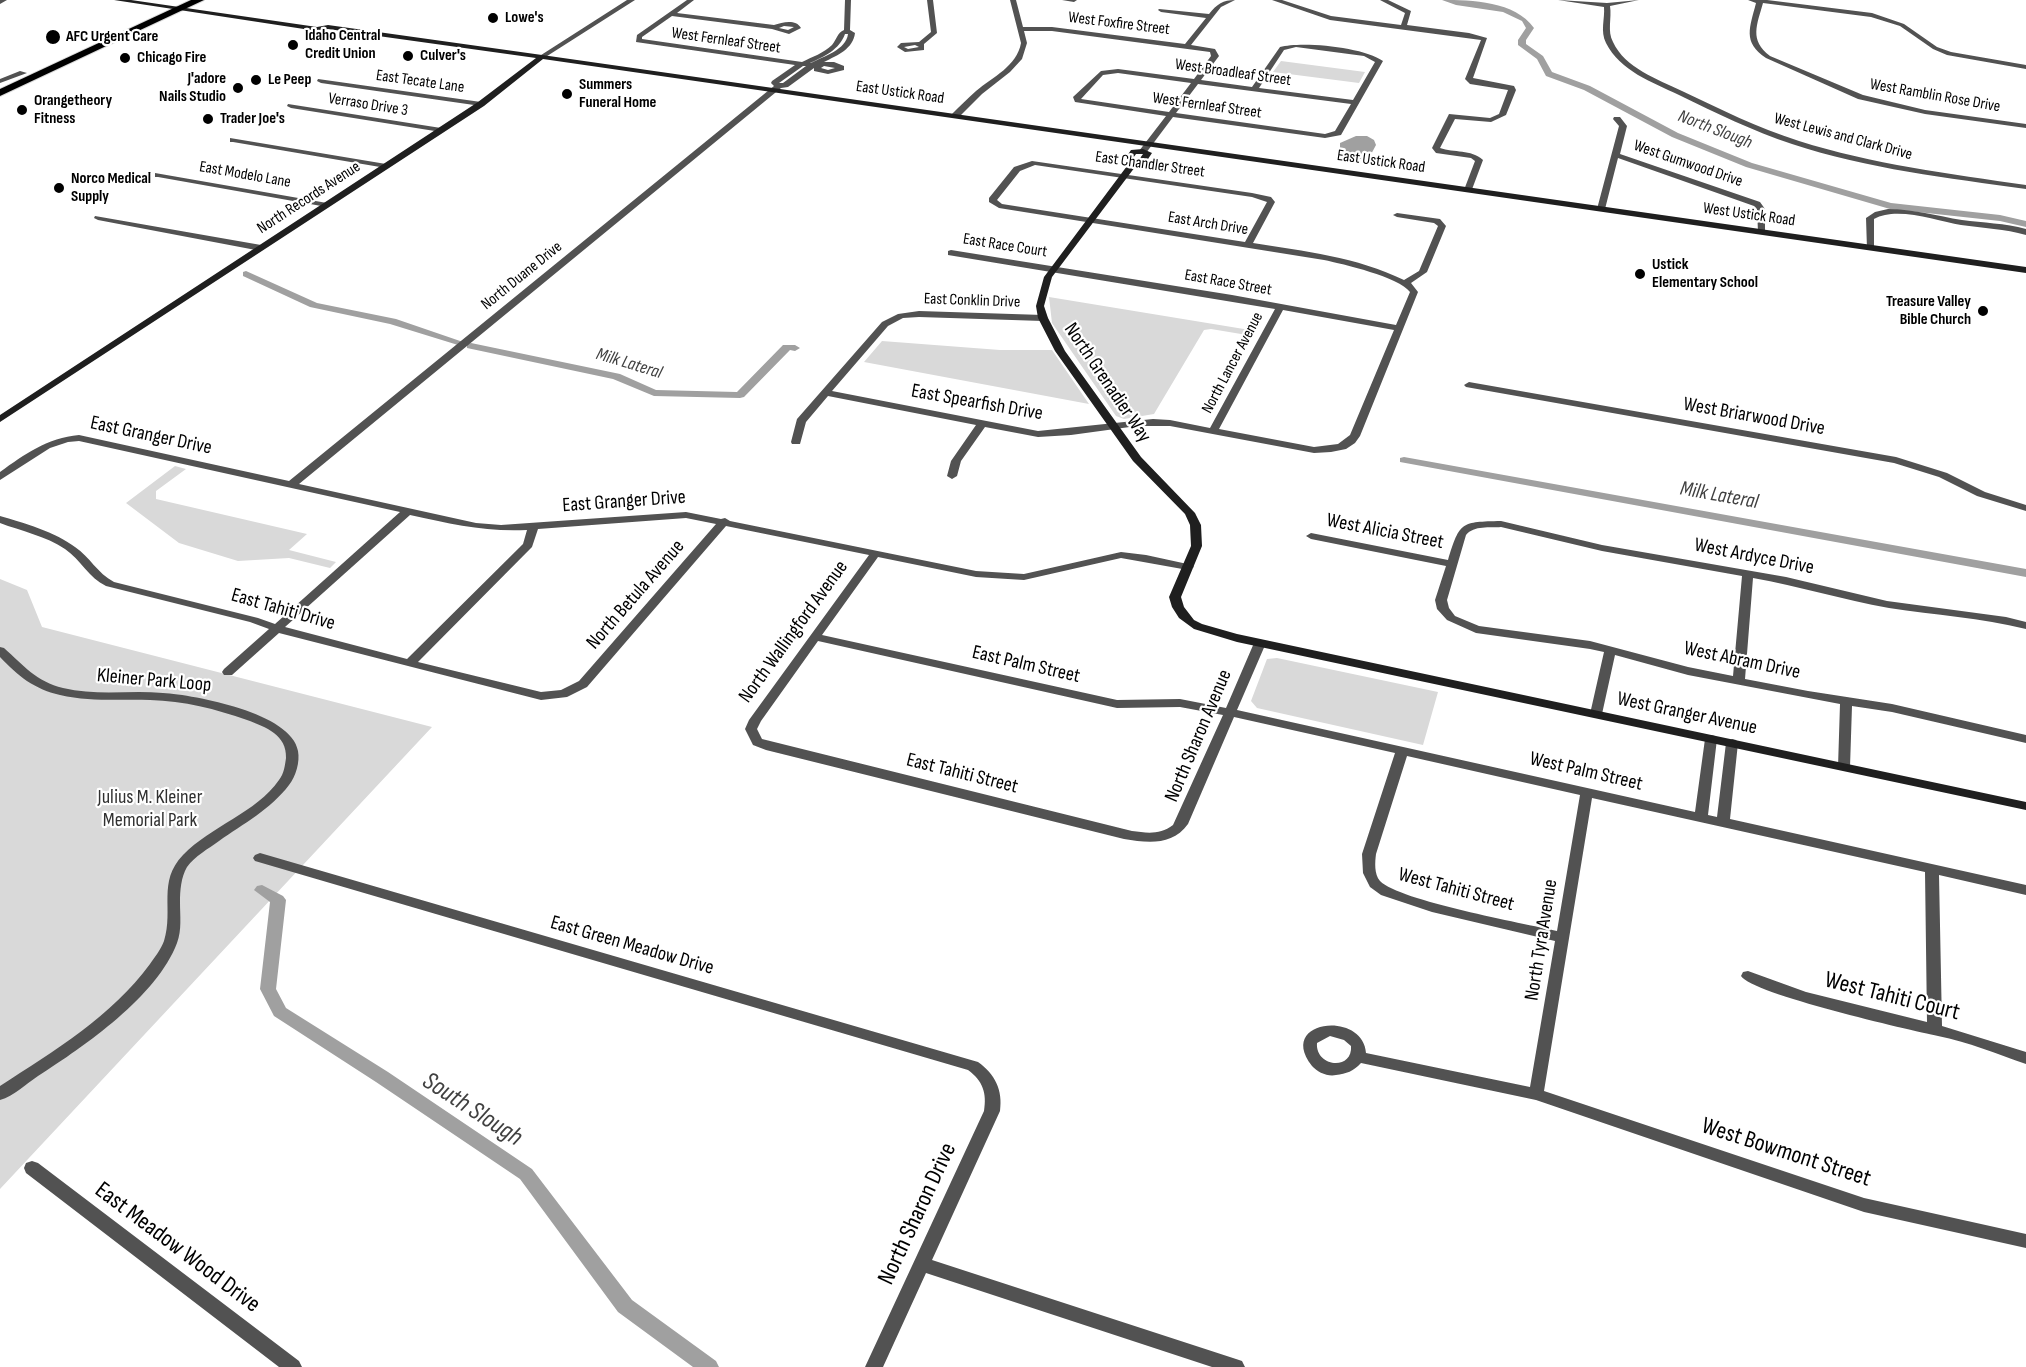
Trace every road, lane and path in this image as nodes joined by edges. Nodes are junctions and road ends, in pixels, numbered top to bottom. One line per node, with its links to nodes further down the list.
1 (4, 0): 17 (street)
2 (117, 0): 19 (main road)
3 (632, 0): 32 (street, North Records Avenue)
4 (685, 0): 5 (street)
5 (691, 0): 22 (street)
6 (848, 0): 28 (street)
7 (930, 0): 29 (street)
8 (1013, 0): 27 (street)
9 (1065, 0): 10 (street)
10 (1074, 0)
11 (1232, 0): 23 (street)
12 (1275, 0): 26 (street)
13 (1383, 0): 26 (street)
14 (1561, 0): 20 (street)
15 (1636, 0): 20 (street)
16 (1755, 1): 35 (street); 49 (street, West Ramblin Rose Drive)
17 (0, 2)
18 (186, 3): 19 (highway); 24 (main road, East Ustick Road); 24 (main road, East Ustick Road); 41 (highway)
19 (165, 4): 38 (highway)
20 (1607, 5): 58 (street, West Lewis and Clark Drive)
21 (1161, 10): 23 (street)
22 (671, 14): 25 (street); 33 (street, West Fernleaf Street)
23 (1210, 16): 30 (street)
24 (328, 27): 32 (main road, East Ustick Road)
25 (775, 27)
26 (1403, 27): 59 (street)
27 (1020, 28): 30 (street, West Foxfire Street); 47 (street)
28 (847, 31): 33 (street); 34 (street)
29 (920, 44)
30 (1187, 46): 31 (street, West Foxfire Street)
31 (1213, 50): 37 (street, North Grenadier Way)
32 (542, 57): 39 (main road, East Ustick Road); 44 (main road, North Records Avenue)
33 (800, 65): 34 (street, West Fernleaf Street); 39 (street)
34 (814, 66): 39 (street)
35 (2026, 67)
36 (321, 81): 44 (street, East Tecate Lane)
37 (1196, 81): 40 (street, West Broadleaf Street); 42 (street, West Broadleaf Street); 46 (street, North Grenadier Way)
38 (0, 82)
39 (776, 88): 47 (main road, East Ustick Road); 87 (street, North Duane Drive)
40 (1254, 89): 43 (street, West Broadleaf Street); 43 (street)
41 (0, 93)
42 (1078, 100): 46 (street, West Fernleaf Street)
43 (1356, 103): 46 (street, West Fernleaf Street)
44 (481, 104): 50 (main road, North Records Avenue)
45 (291, 106): 50 (street, Verraso Drive 3)
46 (1171, 115): 52 (street, North Grenadier Way)
47 (955, 117): 52 (main road, East Ustick Road)
48 (1617, 119): 54 (street)
49 (2026, 126)
50 (441, 130): 55 (main road, North Records Avenue)
51 (232, 140): 55 (street)
52 (1149, 144): 53 (street, North Grenadier Way); 59 (main road, East Ustick Road)
53 (1143, 152): 57 (main road, North Grenadier Way)
54 (1616, 155): 62 (street); 66 (street, West Gumwood Drive)
55 (386, 166): 61 (main road, North Records Avenue)
56 (158, 175): 61 (street, East Modelo Lane)
57 (1124, 176): 60 (street, East Chandler Street); 65 (main road, North Grenadier Way); 68 (street, East Chandler Street)
58 (2026, 187)
59 (1468, 190): 62 (main road, West Ustick Road)
60 (995, 203): 65 (street, East Arch Drive)
61 (327, 204): 69 (main road, North Records Avenue)
62 (1601, 209): 66 (main road, West Ustick Road)
63 (1397, 215): 74 (street)
64 (98, 218): 69 (street)
65 (1090, 221): 68 (street, East Arch Drive); 72 (main road, North Grenadier Way)
66 (1762, 232): 70 (main road, West Ustick Road)
67 (2026, 232): 70 (street)
68 (1248, 245): 74 (street, East Arch Drive)
69 (261, 248): 80 (main road, North Records Avenue)
70 (1870, 248): 73 (main road, West Ustick Road)
71 (951, 253): 72 (street, East Race Court)
72 (1053, 269): 75 (street, East Race Street); 76 (main road, North Grenadier Way)
73 (2026, 270)
74 (1409, 286): 77 (street)
75 (1280, 308): 77 (street, East Race Street); 83 (street, North Lancer Avenue)
76 (1043, 318): 79 (street, East Conklin Drive); 82 (main road, North Grenadier Way)
77 (1398, 328): 83 (street, East Spearfish Drive)
78 (1469, 385): 88 (street, West Briarwood Drive)
79 (825, 393): 81 (street, East Spearfish Drive); 84 (street)
80 (0, 419)
81 (982, 423): 82 (street, East Spearfish Drive); 85 (street)
82 (1114, 425): 83 (street, East Spearfish Drive); 96 (main road, North Grenadier Way)
83 (1214, 432)
84 (796, 442)
85 (952, 476)
86 (0, 477): 87 (street, East Granger Drive)
87 (290, 486): 89 (street, East Granger Drive)
88 (2026, 508)
89 (407, 512): 92 (street, East Granger Drive); 100 (street)
90 (0, 519): 100 (street, East Tahiti Drive)
91 (725, 521): 92 (street, East Granger Drive); 94 (street, East Granger Drive); 108 (street, North Betula Avenue)
92 (534, 526): 105 (street)
93 (1311, 536): 95 (street, West Alicia Street)
94 (876, 553): 96 (street, East Granger Drive); 101 (street, North Wallingford Avenue)
95 (1452, 564): 97 (street, West Ardyce Drive); 103 (street, West Abram Drive)
96 (1188, 567): 98 (main road, North Grenadier Way)
97 (1748, 573): 99 (street, West Ardyce Drive); 107 (street)
98 (1186, 620): 102 (main road, West Granger Avenue)
99 (2026, 626)
100 (276, 628): 105 (street, East Tahiti Drive); 106 (street)
101 (815, 637): 110 (street, East Palm Street); 112 (street, North Wallingford Avenue)
102 (1260, 643): 110 (street, North Sharon Avenue); 111 (main road, West Granger Avenue)
103 (1610, 650): 107 (street, West Abram Drive); 111 (street)
104 (0, 651): 132 (street, Kleiner Park Loop)
105 (410, 663): 108 (street, East Tahiti Drive)
106 (228, 672)
107 (1739, 681): 109 (street, West Abram Drive)
108 (572, 691)
109 (1846, 701): 114 (street, West Abram Drive); 117 (street)
110 (1231, 712): 116 (street, West Palm Street); 122 (street, North Sharon Avenue)
111 (1596, 714): 113 (main road, West Granger Avenue)
112 (753, 737): 122 (street, East Tahiti Street)
113 (1711, 739): 115 (main road, West Granger Avenue); 120 (street)
114 (2026, 740)
115 (1732, 743): 117 (main road, West Granger Avenue); 121 (street)
116 (1402, 751): 118 (street, West Palm Street); 126 (street, West Tahiti Street)
117 (1844, 767): 119 (main road, West Granger Avenue)
118 (1587, 792): 120 (street, West Palm Street); 126 (street, North Tyra Avenue)
119 (2026, 806)
120 (1701, 817): 121 (street, West Palm Street)
121 (1723, 822): 124 (street, West Palm Street)
122 (1166, 837)
123 (260, 858): 131 (street, East Green Meadow Drive)
124 (1932, 869): 125 (street, West Palm Street); 128 (street)
125 (2026, 890)
126 (1562, 937): 133 (street, North Tyra Avenue)
127 (1748, 976): 128 (street, West Tahiti Court)
128 (1935, 1030): 130 (street, West Tahiti Court)
129 (1359, 1057): 133 (street, West Bowmont Street)
130 (2026, 1058)
131 (988, 1079): 136 (street, North Sharon Drive)
132 (0, 1094)
133 (1536, 1094): 135 (street, West Bowmont Street)
134 (32, 1168): 137 (street, East Meadow Wood Drive)
135 (2026, 1241)
136 (921, 1264): 138 (street, North Sharon Drive); 139 (street)
137 (293, 1367)
138 (874, 1367)
139 (1236, 1367)

